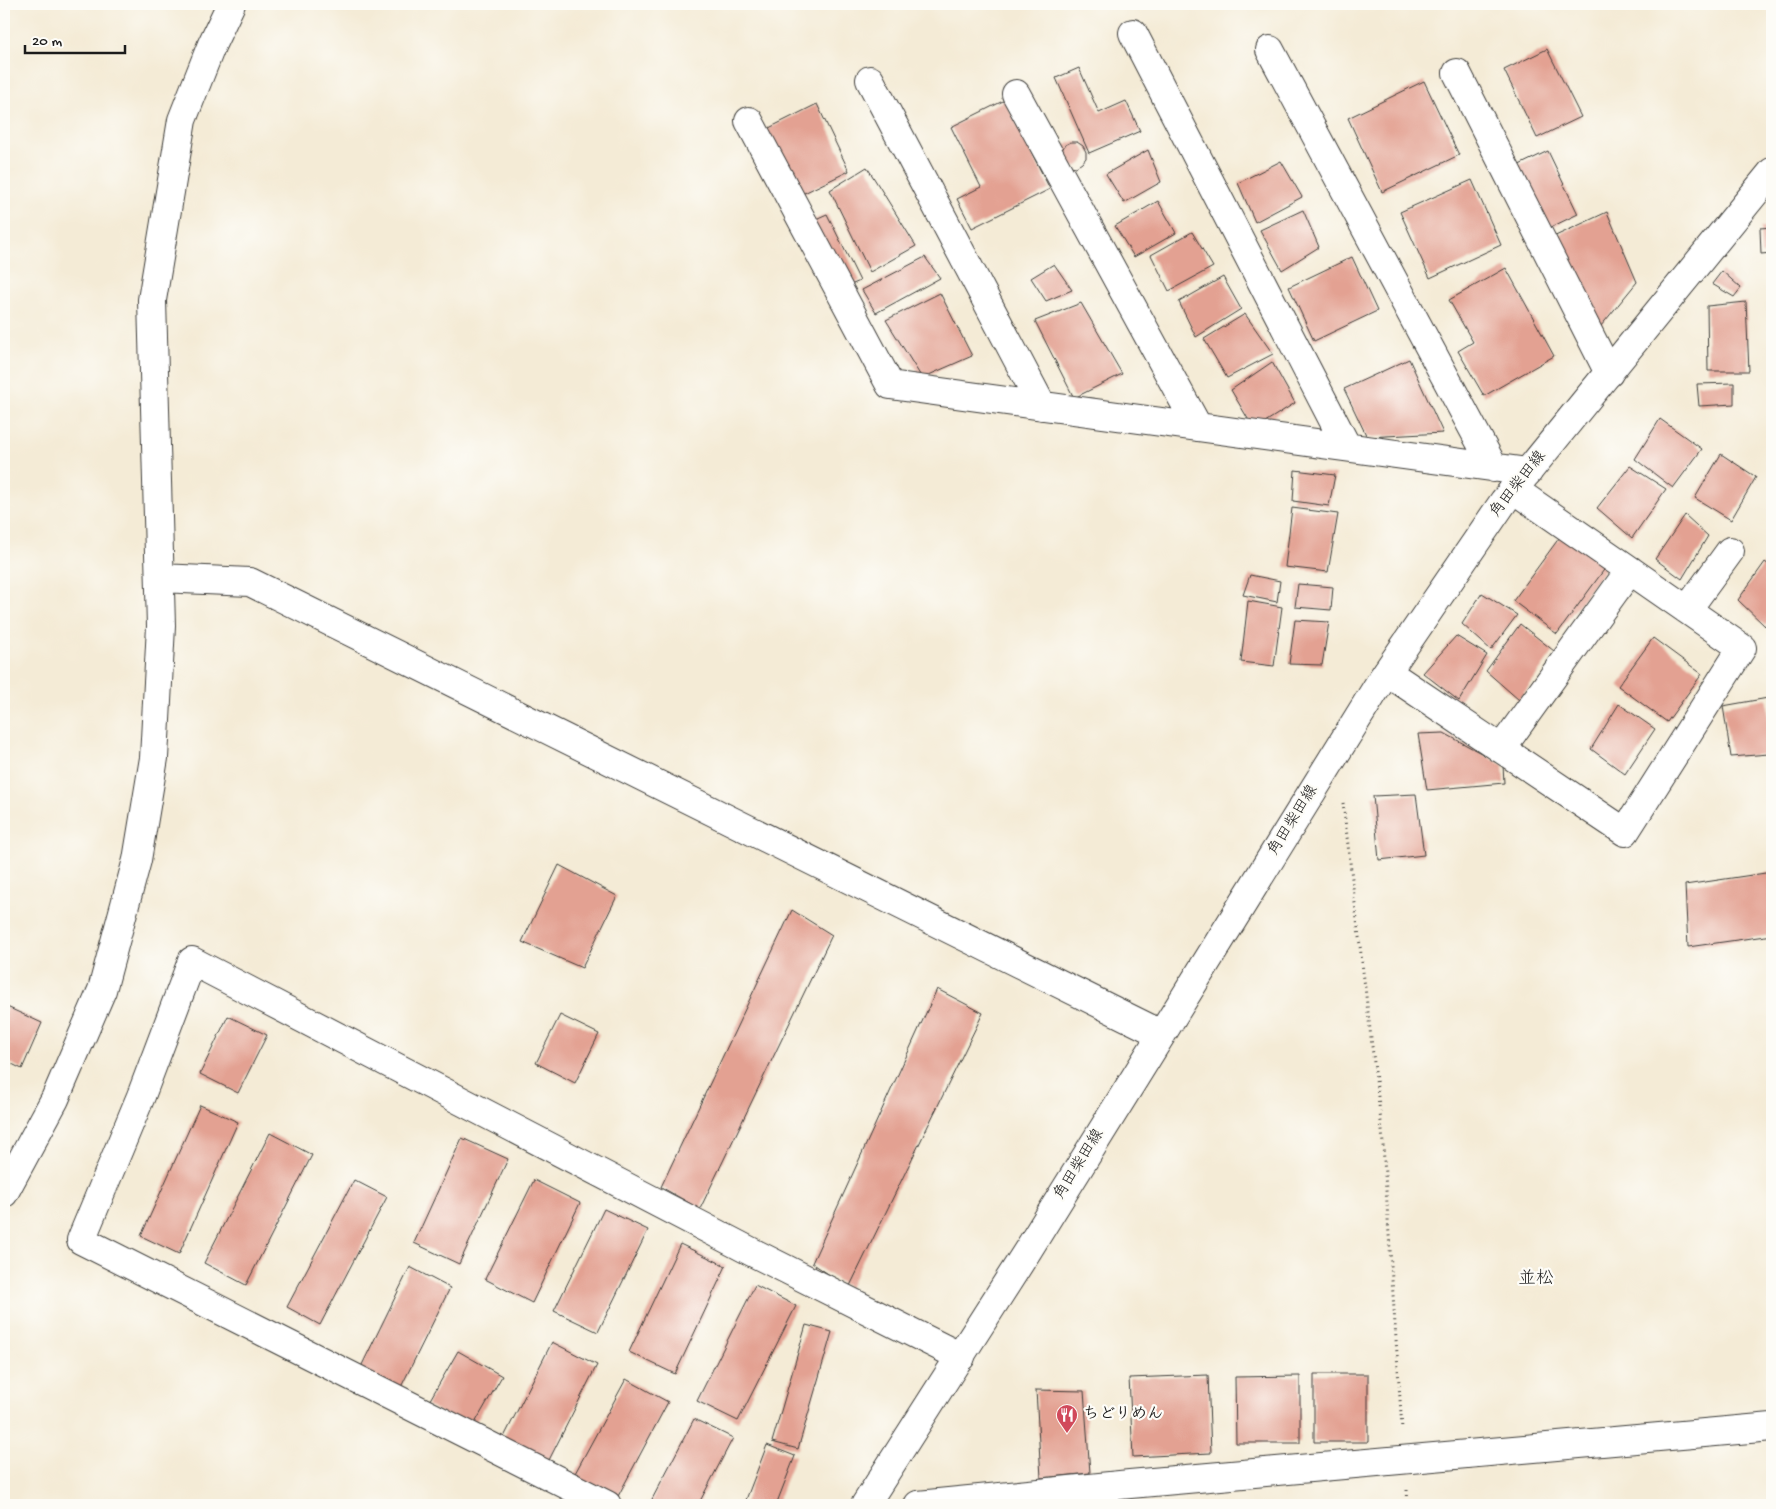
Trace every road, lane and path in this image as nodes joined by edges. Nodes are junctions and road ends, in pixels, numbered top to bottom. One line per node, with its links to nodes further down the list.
1 (231, 4): 17 (street)
2 (1132, 33): 12 (street)
3 (1270, 50): 13 (street)
4 (1457, 73): 9 (street)
5 (870, 80): 10 (street)
6 (1016, 94): 11 (street)
7 (749, 121): 10 (street)
8 (1772, 172): 9 (street, 角田柴田線)
9 (1609, 373): 14 (street, 角田柴田線)
10 (1042, 406): 11 (street)
11 (1198, 427): 12 (street)
12 (1347, 448): 13 (street)
13 (1494, 468): 14 (street)
14 (1521, 481): 16 (street); 19 (street, 角田柴田線)
15 (1730, 551): 18 (street)
16 (1630, 570): 18 (street); 20 (street)
17 (160, 578): 22 (street); 23 (street)
18 (1687, 610): 20 (street)
19 (1387, 672): 20 (street); 22 (street, 角田柴田線)
20 (1501, 749)
21 (1343, 801): 26 (path)
22 (1161, 1034): 24 (street, 角田柴田線)
23 (4, 1193)
24 (961, 1357): 27 (street); 28 (street, 角田柴田線)
25 (1772, 1427): 26 (street)
26 (1404, 1460): 29 (street)
27 (606, 1505)
28 (865, 1505)
29 (918, 1505)

